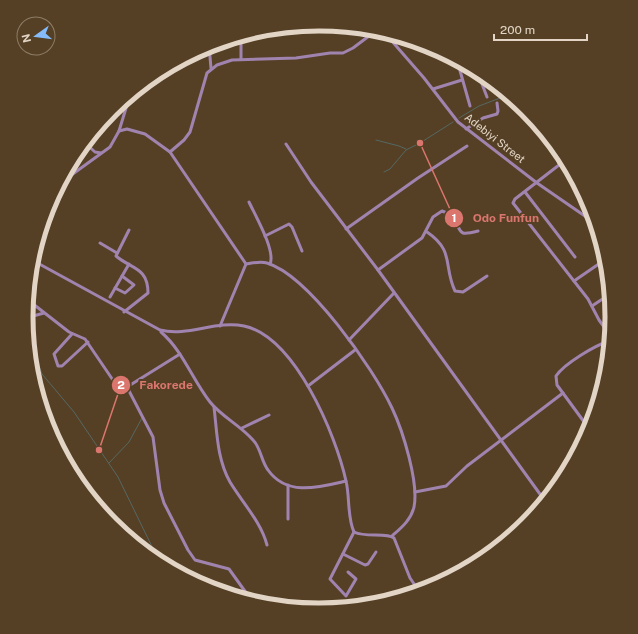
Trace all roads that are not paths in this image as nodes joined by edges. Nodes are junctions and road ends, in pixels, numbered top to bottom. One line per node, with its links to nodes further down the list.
1 (370, 35): 5 (street)
2 (391, 41): 10 (street, Adebiyi Street)
3 (241, 42): 5 (street)
4 (210, 53): 7 (street)
5 (241, 59): 7 (street)
6 (459, 67): 8 (street)
7 (211, 68): 21 (street)
8 (462, 80): 10 (street); 14 (street)
9 (481, 81): 11 (street)
10 (433, 89): 15 (street, Adebiyi Street)
11 (487, 97)
12 (497, 103): 15 (street)
13 (127, 105): 16 (street)
14 (470, 106)
15 (466, 129): 26 (street, Adebiyi Street)
16 (119, 131): 21 (street); 22 (street)
17 (286, 144): 30 (street)
18 (467, 146): 30 (street)
19 (89, 147): 20 (street)
20 (92, 150): 22 (street); 23 (street)
21 (170, 152): 42 (street)
22 (102, 153): 23 (street)
23 (93, 160): 25 (street)
24 (558, 160): 26 (street)
25 (69, 177)
26 (537, 183): 27 (street); 29 (street, Adebiyi Street)
27 (525, 192): 38 (street); 47 (street)
28 (249, 202): 34 (street)
29 (586, 216)
30 (346, 229): 44 (street)
31 (129, 230): 37 (street)
32 (427, 232): 33 (street); 44 (street); 46 (street)
33 (478, 232)
34 (264, 236): 36 (street); 43 (street)
35 (100, 243): 37 (street)
36 (302, 251)
37 (116, 253): 41 (street)
38 (575, 257)
39 (38, 263): 54 (street)
40 (600, 263): 47 (street)
41 (129, 264): 45 (street); 54 (street)
42 (246, 264): 43 (street); 57 (street)
43 (270, 264): 61 (street)
44 (378, 270): 49 (street)
45 (122, 276): 48 (street); 48 (street)
46 (487, 276)
47 (574, 281): 53 (street)
48 (115, 288): 50 (street)
49 (394, 293): 61 (street); 73 (street)
50 (110, 297)
51 (604, 298): 53 (street)
52 (34, 304): 55 (street)
53 (592, 306): 58 (street)
54 (124, 312): 59 (street)
55 (44, 313): 56 (street); 60 (street)
56 (33, 316)
57 (220, 326): 59 (street); 66 (street)
58 (604, 327)
59 (160, 330): 65 (street)
60 (72, 334): 62 (street); 62 (street)
61 (349, 340): 64 (street)
62 (88, 342): 67 (street)
63 (604, 344): 68 (street)
64 (355, 350): 66 (street); 76 (street)
65 (180, 354): 67 (street); 69 (street)
66 (308, 386): 74 (street)
67 (127, 387): 86 (street)
68 (563, 393): 71 (street); 73 (street)
69 (214, 407): 72 (street); 81 (street)
70 (269, 415): 72 (street)
71 (584, 422)
72 (242, 428): 75 (street)
73 (500, 440): 76 (street); 77 (street)
74 (346, 482): 75 (street); 79 (street)
75 (288, 485): 78 (street)
76 (415, 492): 80 (street)
77 (542, 496)
78 (288, 519)
79 (354, 532): 80 (street); 83 (street)
80 (392, 536): 85 (street)
81 (267, 545)
82 (376, 552): 83 (street)
83 (343, 554): 84 (street)
84 (348, 572)
85 (416, 586)
86 (247, 593)

